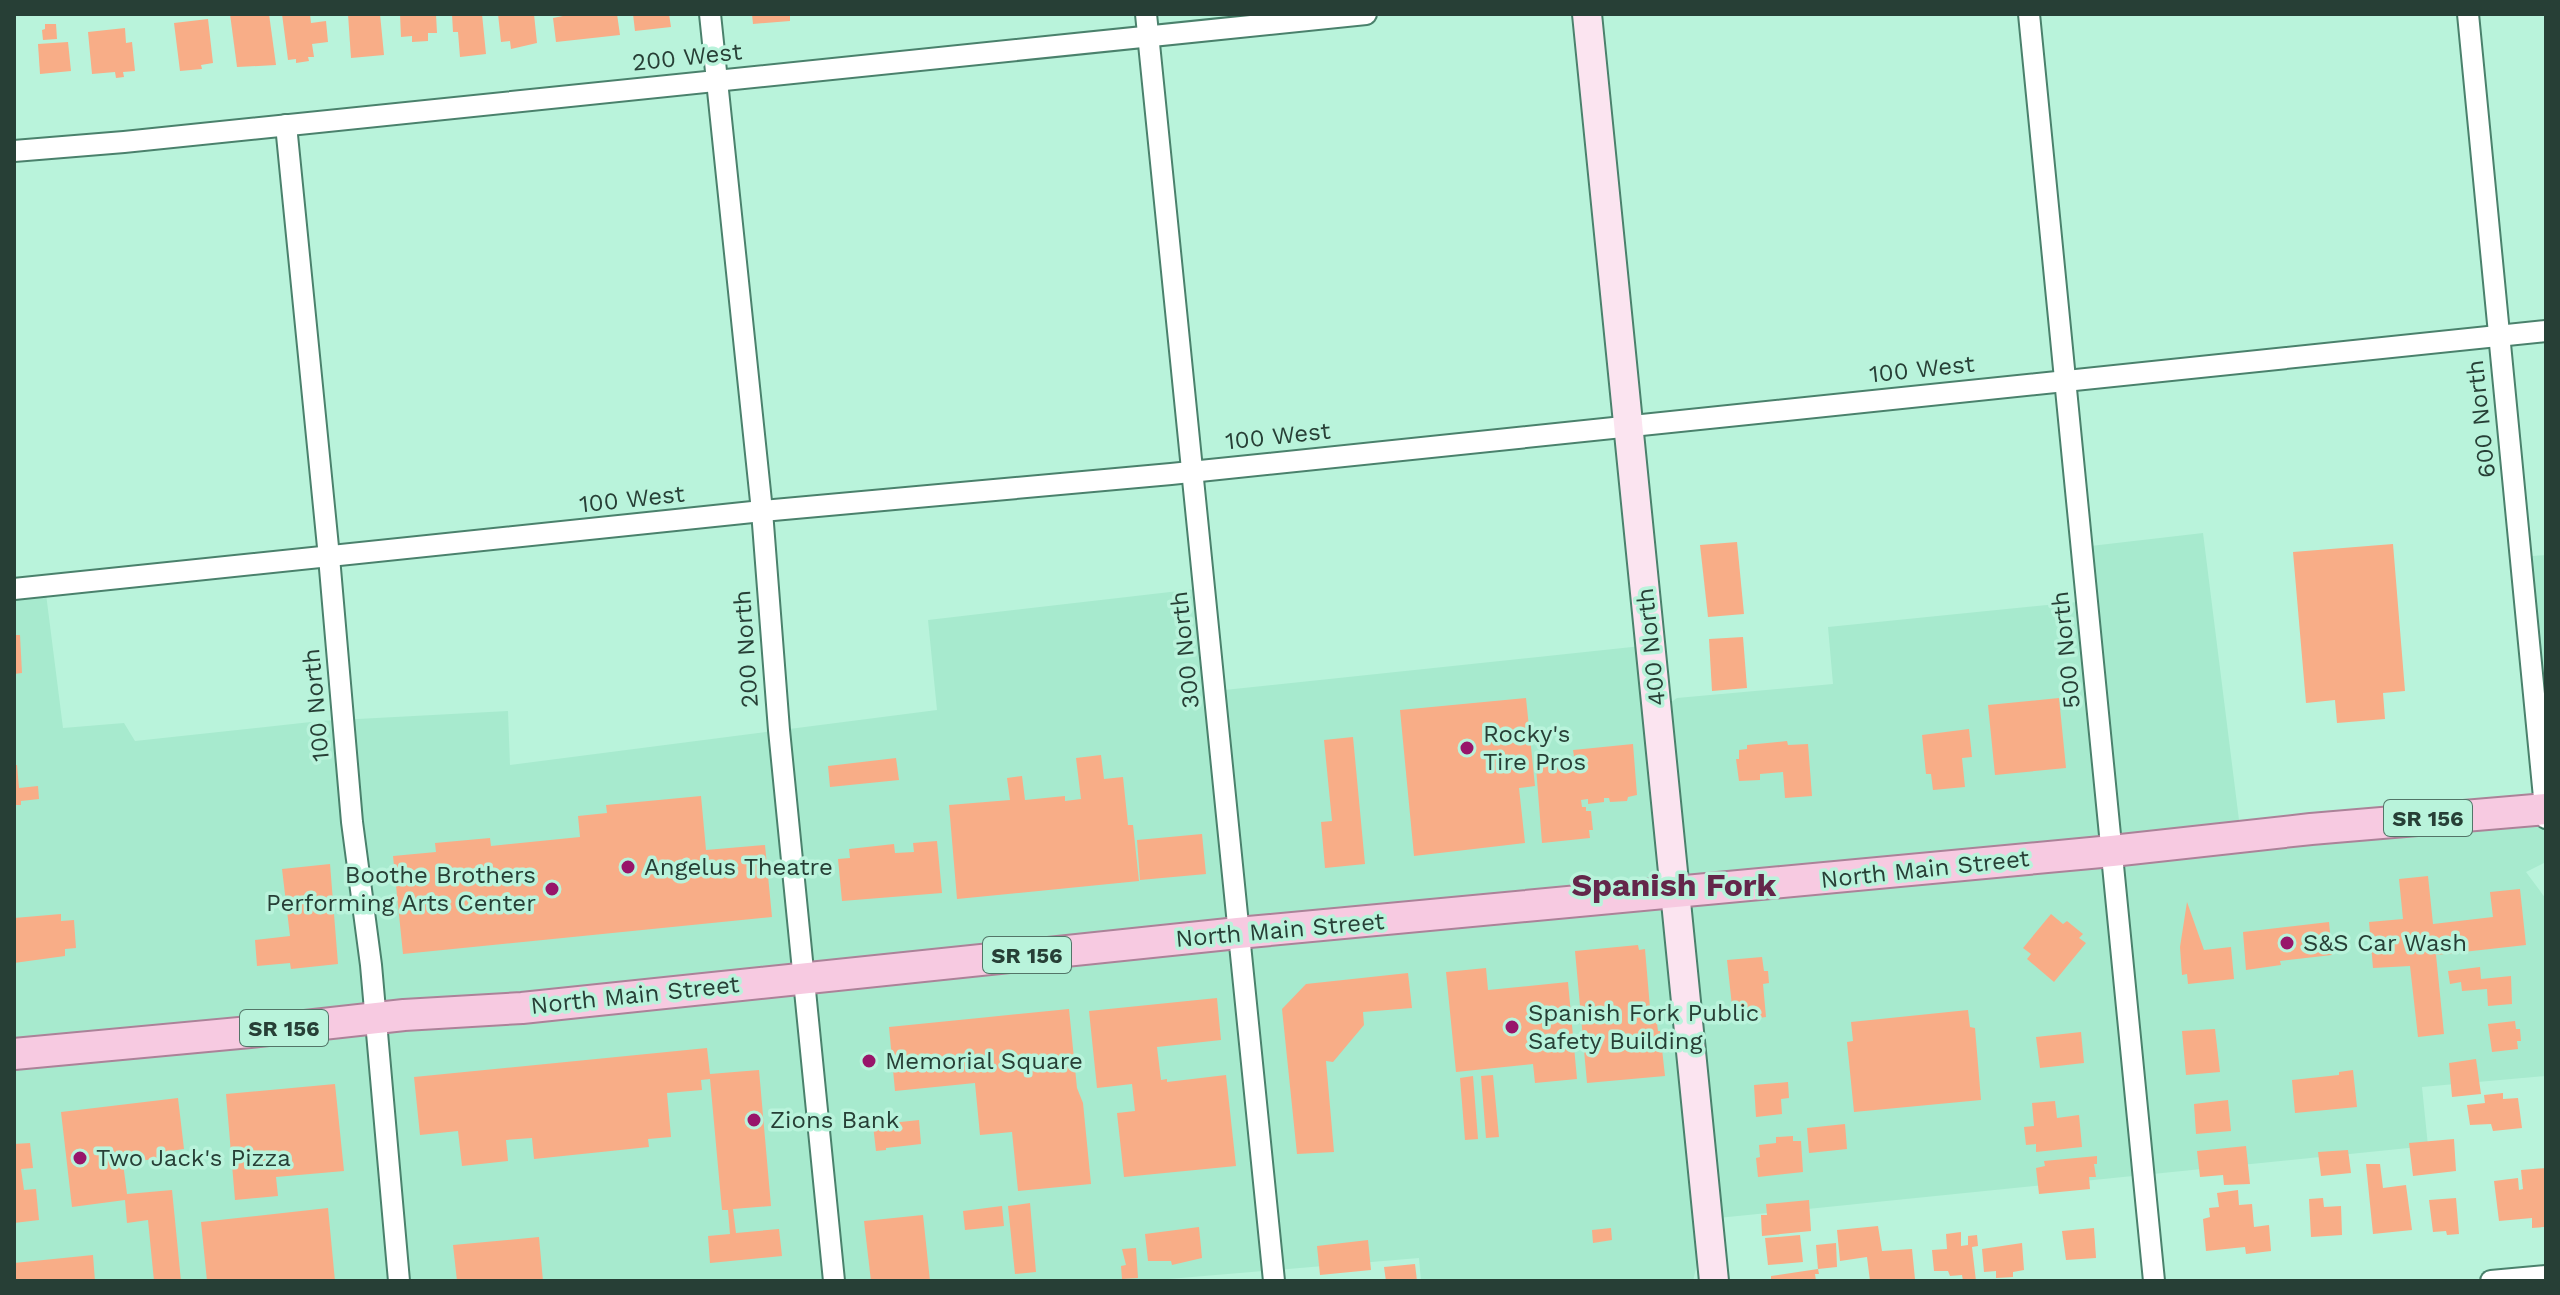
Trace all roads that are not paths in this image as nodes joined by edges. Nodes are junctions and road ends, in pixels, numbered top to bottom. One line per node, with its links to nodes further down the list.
1 (710, 14): 8 (street, 200 North)
2 (1146, 14): 7 (street, 300 North)
3 (1366, 14): 7 (street, 200 West)
4 (1587, 14): 14 (main road, 400 North)
5 (2029, 14): 13 (street, 500 North)
6 (2468, 14): 12 (street, 600 North)
7 (1149, 36): 8 (street, 200 West); 15 (street, 300 North)
8 (718, 80): 9 (street, 200 West); 16 (street, 200 North)
9 (286, 125): 10 (street, 200 West); 17 (street, 100 North)
10 (14, 151)
11 (2546, 331): 12 (street, 100 West)
12 (2499, 336): 13 (street, 100 West); 19 (street, 600 North)
13 (2066, 381): 14 (street, 100 West); 21 (street, 500 North)
14 (1629, 426): 15 (street, 100 West); 22 (main road, 400 North)
15 (1193, 471): 16 (street, 100 West); 23 (street, 300 North)
16 (762, 511): 17 (street, 100 West); 24 (street, 200 North)
17 (329, 557): 18 (street, 100 West); 25 (street, 100 North)
18 (14, 589)
19 (2546, 810): 20 (street, 600 North); 21 (main road, North Main Street / SR 156)
20 (2546, 818)
21 (2112, 851): 22 (main road, North Main Street / SR 156); 32 (street, 500 North)
22 (1676, 894): 23 (main road, North Main Street / SR 156); 31 (main road, 400 North)
23 (1238, 933): 24 (main road, North Main Street / SR 156); 30 (street, 300 North)
24 (803, 977): 25 (main road, North Main Street / SR 156); 29 (street, 200 North)
25 (375, 1018): 26 (main road, North Main Street / SR 156); 28 (street, 100 North)
26 (14, 1054)
27 (2546, 1276): 33 (street)
28 (399, 1281)
29 (834, 1281)
30 (1274, 1281)
31 (1714, 1281)
32 (2154, 1281)
33 (2491, 1281)

